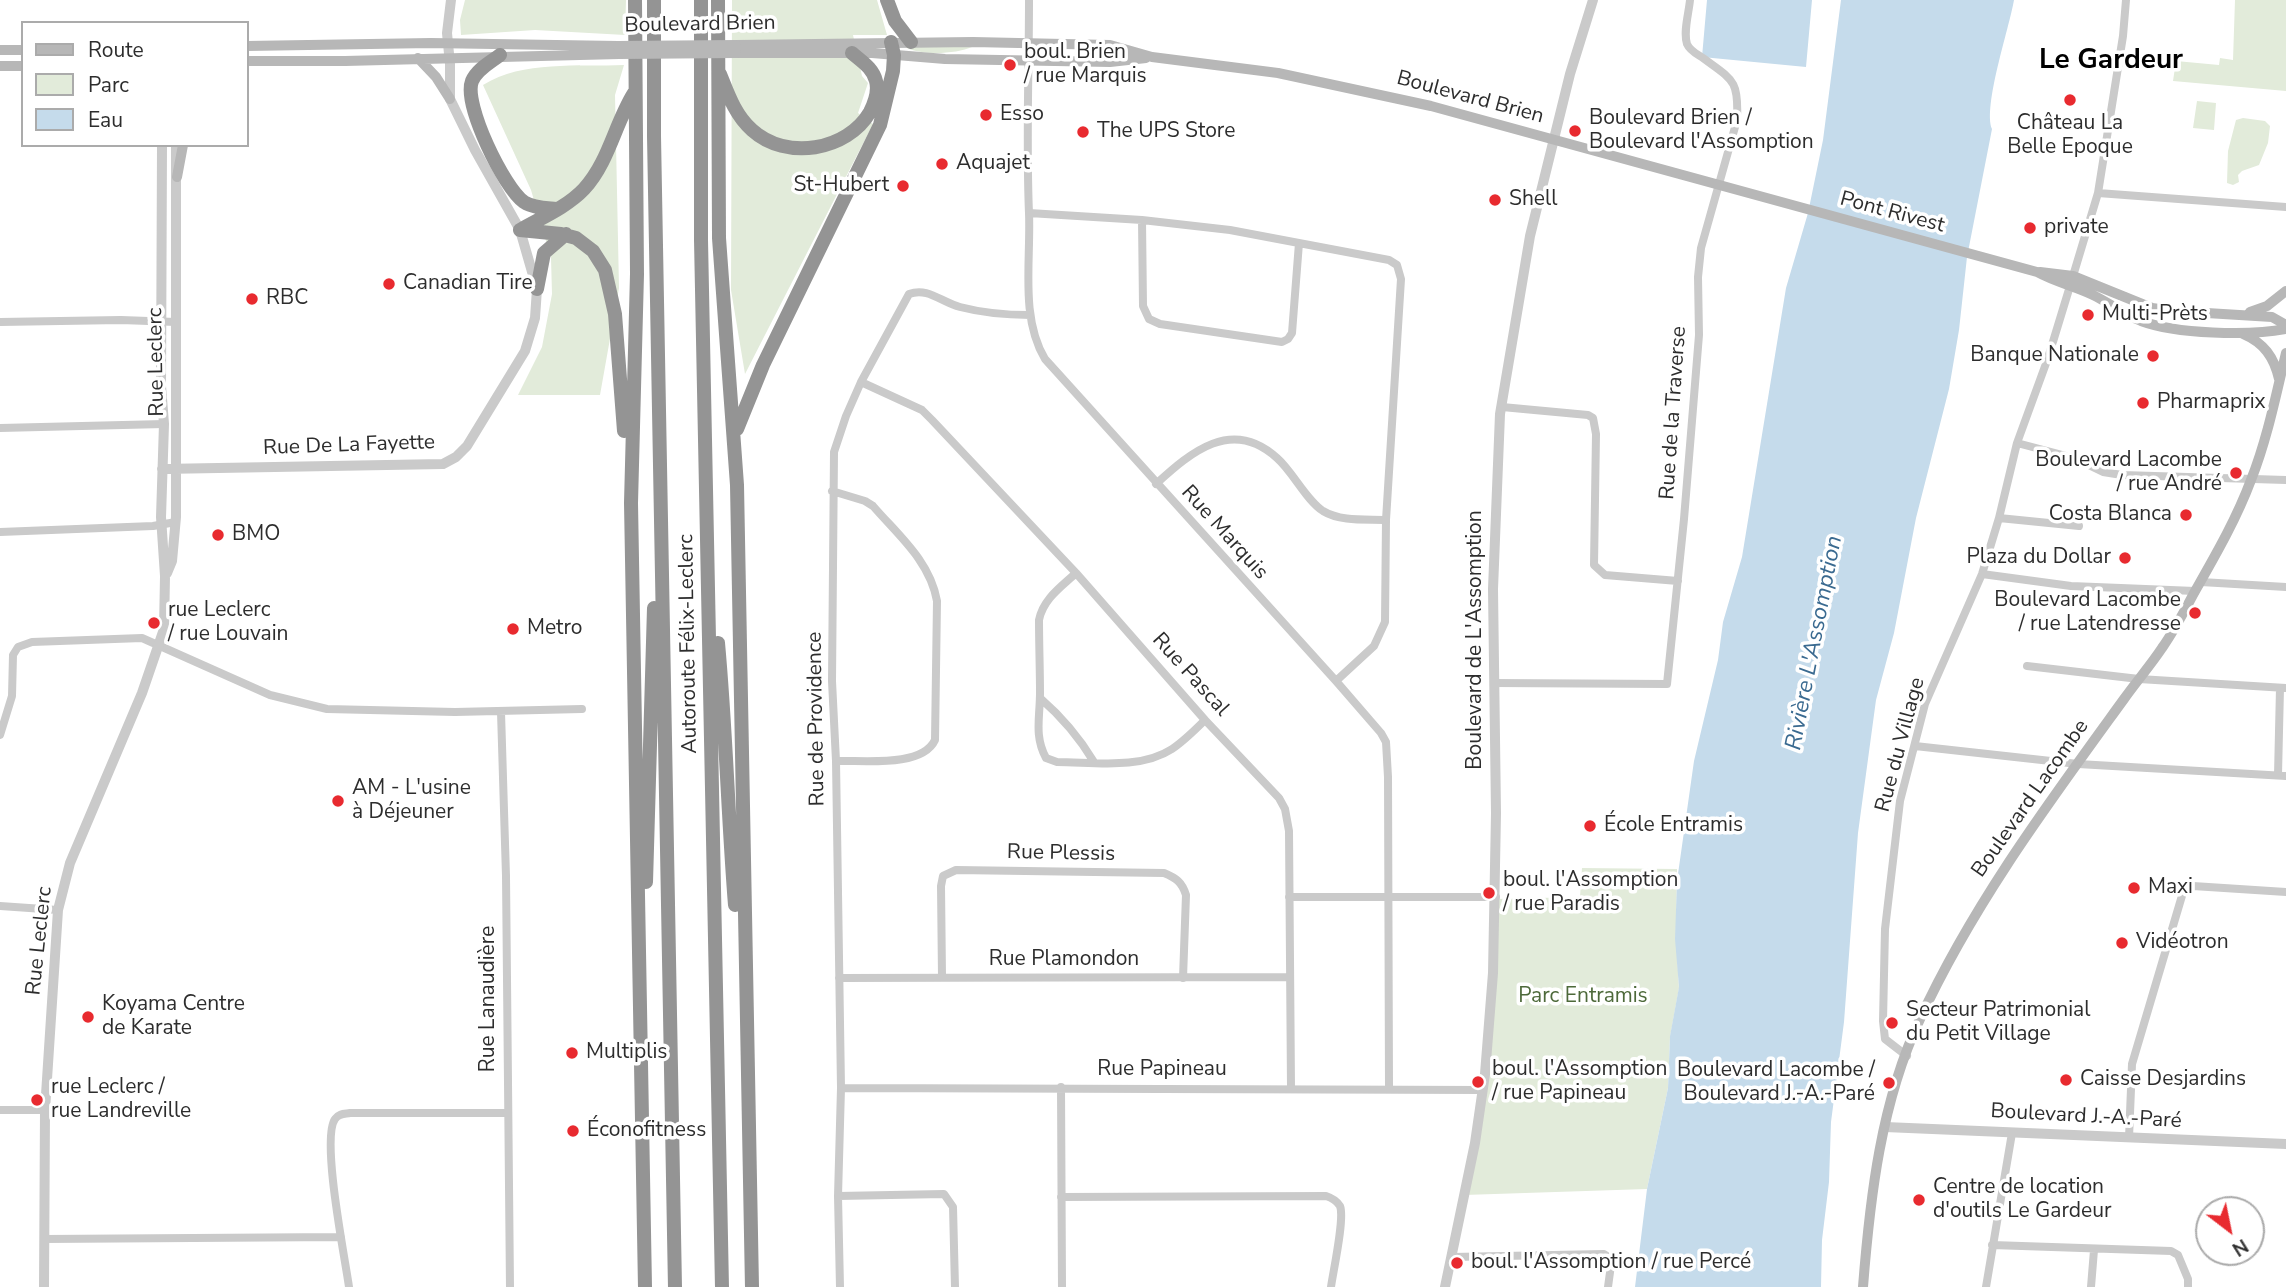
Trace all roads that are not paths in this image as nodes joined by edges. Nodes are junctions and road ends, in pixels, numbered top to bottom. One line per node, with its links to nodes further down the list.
1 (451, 0): 12 (street, Rue De La Fayette)
2 (635, 0): 30 (highway)
3 (654, 0): 65 (highway, Autoroute Félix-Leclerc)
4 (701, 0): 79 (highway, Autoroute Félix-Leclerc)
5 (718, 0): 29 (highway)
6 (887, 0): 11 (highway)
7 (1029, 0): 13 (street, Rue Marquis)
8 (1593, 0): 32 (street, Boulevard de L'Assomption)
9 (1690, 0): 37 (street, Rue de la Traverse)
10 (2126, 0): 38 (street, Rue du Village)
11 (911, 42): 13 (main road, Boulevard Brien); 15 (main road, Boulevard Brien)
12 (447, 43): 14 (main road, Boulevard Brien); 19 (main road, Boulevard Brien); 22 (street, Rue De La Fayette)
13 (1028, 43): 23 (main road, Boulevard Brien); 25 (street, Rue Marquis)
14 (248, 46)
15 (892, 48): 16 (main road, Boulevard Brien); 20 (main road, Boulevard Brien); 25 (main road, Boulevard Brien); 63 (highway)
16 (736, 49): 19 (main road, Boulevard Brien, bridge); 20 (main road, Boulevard Brien)
17 (0, 50): 18 (main road)
18 (21, 50)
19 (619, 50): 21 (main road, Boulevard Brien)
20 (852, 53): 29 (highway)
21 (500, 55): 22 (main road, Boulevard Brien); 41 (highway)
22 (450, 57): 24 (main road, Boulevard Brien); 31 (street, Rue De La Fayette)
23 (1152, 57): 25 (main road, Boulevard Brien); 32 (main road, Boulevard Brien)
24 (418, 58): 26 (main road, Boulevard Brien); 31 (main road)
25 (1028, 59): 42 (street, Rue Marquis)
26 (248, 61)
27 (0, 66): 28 (main road)
28 (21, 66)
29 (717, 66): 63 (highway)
30 (635, 91): 41 (highway); 72 (highway)
31 (450, 99): 44 (street, Rue De La Fayette)
32 (1553, 140): 37 (main road, Boulevard Brien); 60 (street, Boulevard de L'Assomption)
33 (162, 147): 52 (street, Rue Leclerc)
34 (176, 147): 36 (street, Rue Leclerc)
35 (183, 147): 36 (main road)
36 (177, 177): 54 (street, Rue Leclerc)
37 (1719, 185): 39 (main road, Boulevard Brien); 83 (street, Rue de la Traverse)
38 (2098, 193): 40 (street); 47 (street, Rue du Village)
39 (1772, 201): 47 (main road, Pont Rivest)
40 (2286, 206)
41 (556, 209): 44 (highway)
42 (1029, 213): 43 (street); 51 (street, Rue Marquis)
43 (1142, 220): 46 (street); 46 (street)
44 (520, 230): 45 (highway); 48 (street, Rue De La Fayette)
45 (566, 234): 48 (highway); 72 (highway)
46 (1299, 243): 74 (street)
47 (2072, 281): 50 (main road); 56 (main road); 64 (street, Rue du Village)
48 (537, 289): 67 (street, Rue De La Fayette)
49 (2286, 291): 50 (main road)
50 (2241, 314): 55 (main road)
51 (1030, 315): 58 (street, Rue de Providence); 70 (street, Rue Marquis)
52 (162, 321): 53 (street); 54 (street); 61 (street, Rue Leclerc)
53 (0, 322)
54 (176, 322): 67 (street, Rue Leclerc)
55 (2286, 327): 56 (main road)
56 (2239, 332): 59 (main road)
57 (2286, 353): 59 (main road, Boulevard Lacombe)
58 (861, 382): 71 (street, Rue de Providence); 80 (street, Rue Pascal)
59 (2280, 382): 68 (main road, Boulevard Lacombe)
60 (1502, 407): 83 (street); 90 (street, Boulevard de L'Assomption)
61 (164, 424): 62 (street); 66 (street, Rue Leclerc)
62 (0, 428)
63 (735, 433): 113 (highway)
64 (2017, 443): 68 (street); 73 (street, Rue du Village)
65 (660, 446): 108 (highway); 138 (highway, Autoroute Félix-Leclerc)
66 (162, 468): 67 (street, Rue De La Fayette); 76 (street, Rue Leclerc)
67 (177, 468): 75 (street, Rue Leclerc)
68 (2252, 478): 69 (street); 84 (main road, Boulevard Lacombe)
69 (2286, 480)
70 (1156, 484): 74 (street); 89 (street, Rue Marquis)
71 (832, 491): 98 (street, Rue de Providence); 98 (street)
72 (631, 503): 108 (highway)
73 (1999, 518): 77 (street); 81 (street, Rue du Village)
74 (1387, 520): 89 (street)
75 (176, 522): 76 (street); 82 (street, Rue Leclerc)
76 (162, 525): 78 (street); 82 (street, Rue Leclerc)
77 (2078, 526)
78 (0, 532)
79 (708, 542): 113 (highway); 139 (highway, Autoroute Félix-Leclerc)
80 (1076, 573): 92 (street); 95 (street, Rue Pascal)
81 (1982, 574): 84 (street); 97 (street, Rue du Village)
82 (165, 576): 86 (street, Rue Leclerc)
83 (1678, 581): 90 (street, Rue de la Traverse)
84 (2198, 586): 85 (street); 88 (main road, Boulevard Lacombe)
85 (2286, 587)
86 (160, 645): 94 (street); 96 (street); 107 (street, Rue Leclerc)
87 (2027, 666): 88 (street)
88 (2139, 679): 91 (street); 100 (main road, Boulevard Lacombe)
89 (1336, 681): 104 (street, Rue Marquis)
90 (1494, 684): 105 (street, Boulevard de L'Assomption)
91 (2283, 688): 101 (street)
92 (1040, 698): 99 (street); 99 (street)
93 (582, 709): 94 (street)
94 (501, 712): 122 (street, Rue Lanaudière)
95 (1205, 720): 99 (street); 103 (street, Rue Pascal)
96 (0, 735)
97 (1915, 746): 100 (street); 114 (street, Rue du Village)
98 (836, 761): 111 (street, Rue de Providence)
99 (1094, 762)
100 (2078, 764): 101 (street); 114 (main road, Boulevard Lacombe)
101 (2282, 775)
102 (2286, 892): 125 (street)
103 (1289, 897): 104 (street); 110 (street, Rue Pascal)
104 (1388, 897): 105 (street); 118 (street, Rue Marquis)
105 (1496, 897): 119 (street, Boulevard de L'Assomption)
106 (0, 906): 107 (street)
107 (58, 910): 121 (street, Rue Leclerc)
108 (640, 972): 137 (highway)
109 (942, 977): 111 (street, Rue Plamondon); 112 (street, Rue Plamondon); 112 (street, Rue Plessis)
110 (1289, 977): 112 (street, Rue Plamondon); 117 (street, Rue Pascal)
111 (839, 978): 116 (street, Rue de Providence)
112 (1183, 978)
113 (747, 1036): 140 (highway)
114 (1907, 1056): 123 (main road, Boulevard Lacombe)
115 (1060, 1087): 116 (street, Rue Papineau); 117 (street, Rue Papineau); 128 (street)
116 (841, 1088): 127 (street, Rue de Providence)
117 (1291, 1088): 118 (street, Rue Papineau)
118 (1389, 1089): 119 (street, Rue Papineau)
119 (1483, 1090): 133 (street, Boulevard de L'Assomption)
120 (0, 1110): 121 (street)
121 (45, 1110): 130 (street, Rue Leclerc)
122 (507, 1113): 129 (street); 136 (street, Rue Lanaudière)
123 (1885, 1127): 124 (street, Boulevard J.-A.-Paré); 147 (main road, Boulevard Lacombe)
124 (2012, 1133): 125 (street, Boulevard J.-A.-Paré); 131 (street)
125 (2129, 1138): 126 (street, Boulevard J.-A.-Paré)
126 (2286, 1144)
127 (838, 1196): 141 (street, Rue de Providence); 142 (street)
128 (1061, 1197): 143 (street); 144 (street)
129 (341, 1237): 130 (street); 135 (street)
130 (44, 1239): 134 (street, Rue Leclerc)
131 (1992, 1245): 132 (street); 148 (street)
132 (2094, 1250): 149 (street); 150 (street)
133 (1452, 1257): 145 (street, Boulevard de L'Assomption); 146 (street)
134 (44, 1287)
135 (349, 1287)
136 (510, 1287)
137 (645, 1287)
138 (675, 1287)
139 (722, 1287)
140 (752, 1287)
141 (840, 1287)
142 (955, 1287)
143 (1062, 1287)
144 (1331, 1287)
145 (1445, 1287)
146 (1608, 1287)
147 (1863, 1287)
148 (1986, 1287)
149 (2091, 1287)
150 (2188, 1287)

